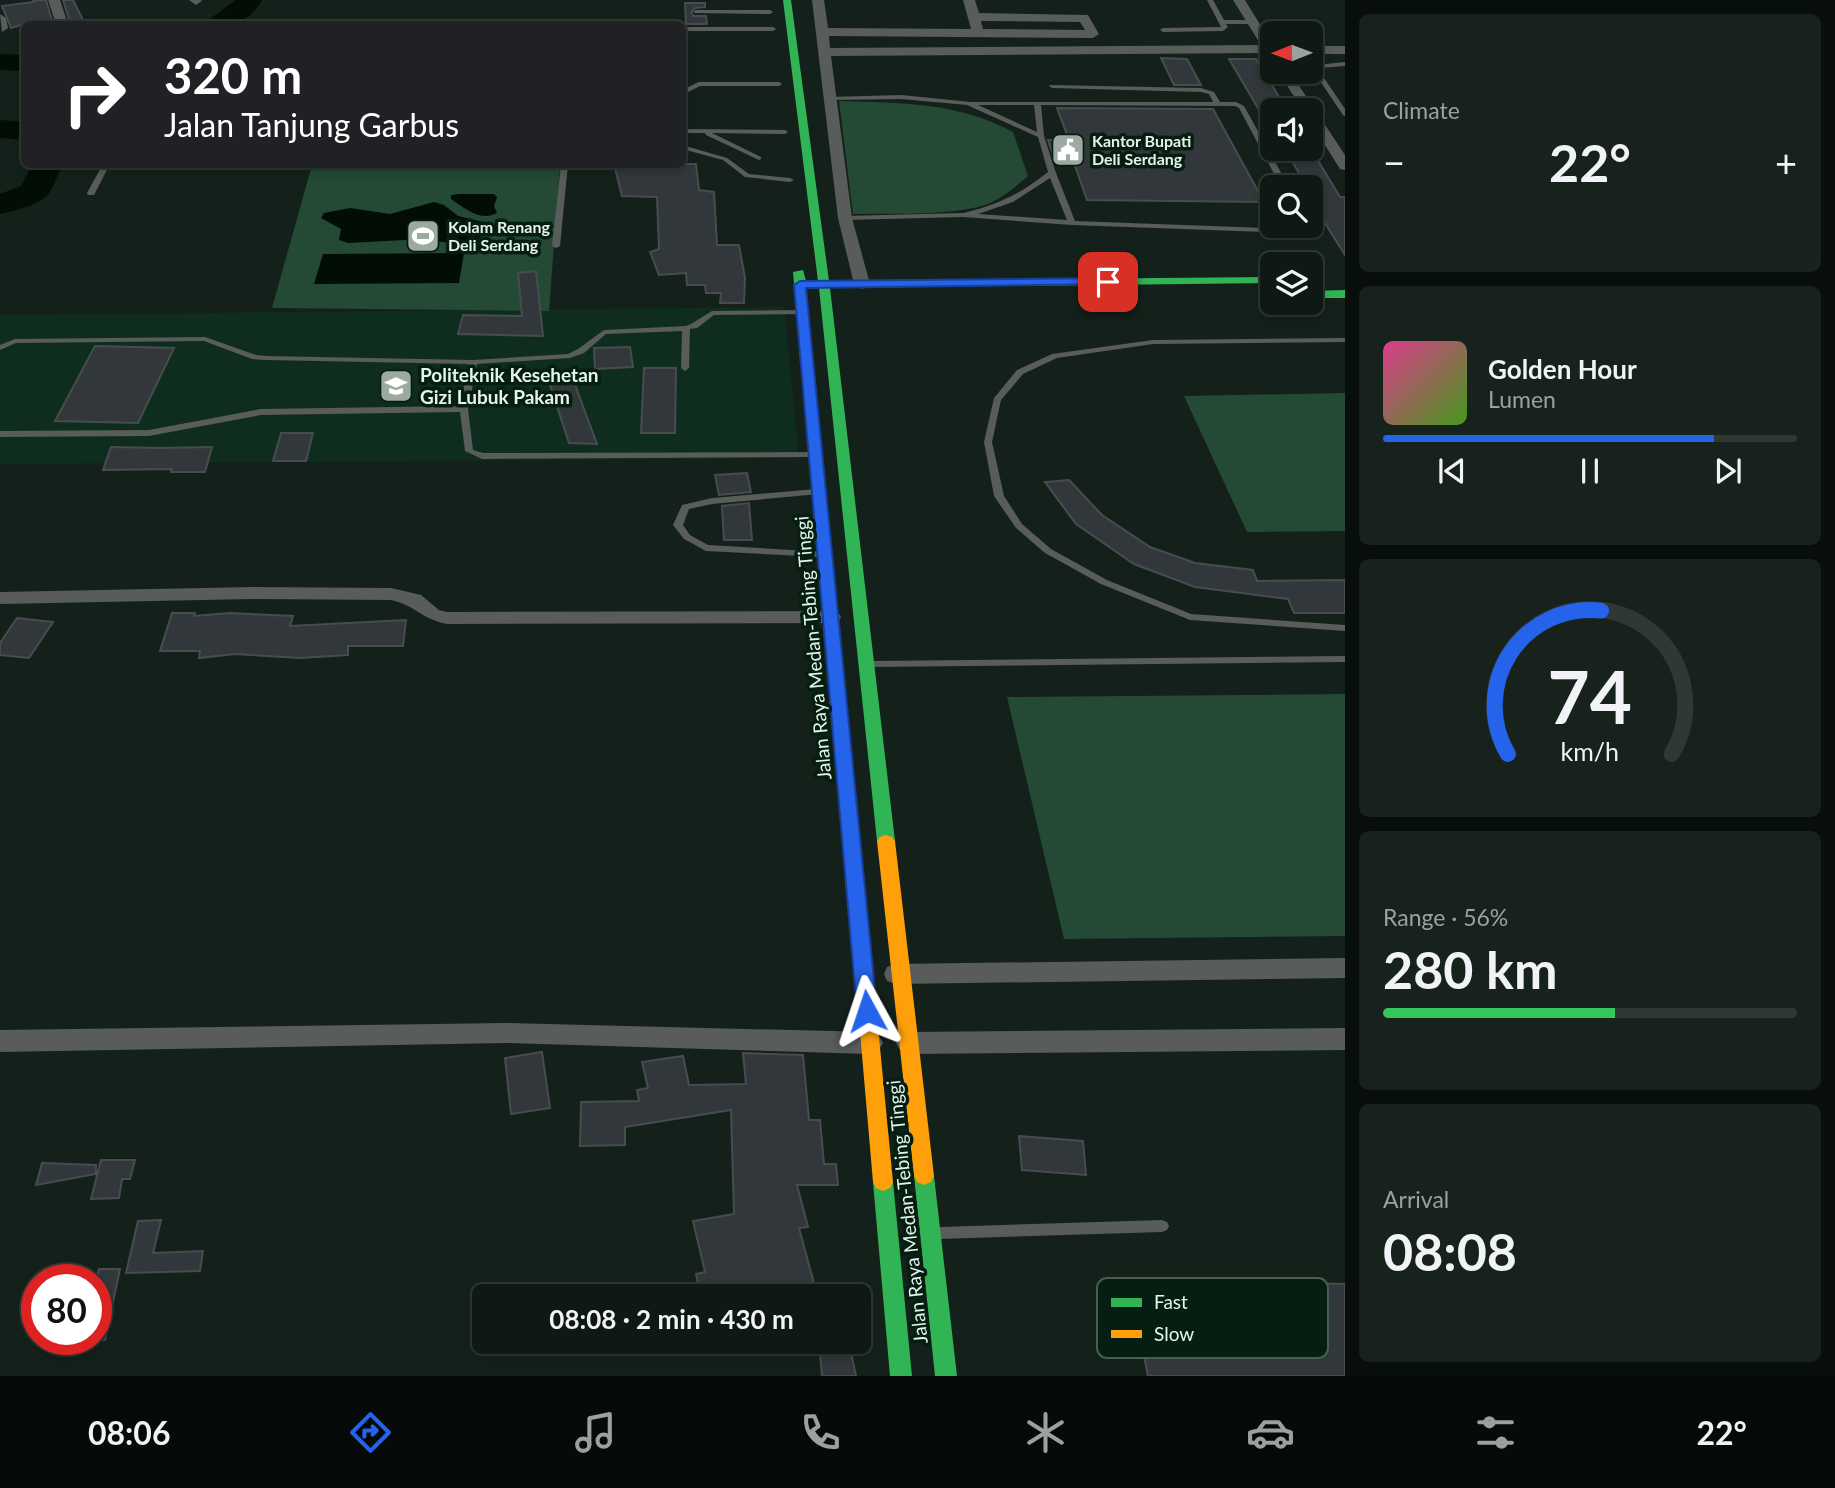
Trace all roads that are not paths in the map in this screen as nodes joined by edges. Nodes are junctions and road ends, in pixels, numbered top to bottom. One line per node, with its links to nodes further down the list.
1 (54, 0): 10 (street)
2 (787, 0): 58 (main road, Jalan Raya Medan-Tebing Tinggi)
3 (818, 0): 15 (street)
4 (969, 0): 9 (street)
5 (1210, 0): 11 (lane)
6 (1239, 0): 12 (street)
7 (769, 6): 8 (lane); 19 (main road)
8 (696, 12)
9 (974, 17): 16 (street); 18 (street)
10 (61, 21)
11 (1222, 22): 12 (lane); 14 (lane)
12 (1253, 22): 17 (street)
13 (686, 29): 19 (lane)
14 (1163, 30)
15 (821, 32): 16 (street); 24 (street)
16 (978, 33): 18 (street)
17 (1260, 33)
18 (1093, 34): 20 (street)
19 (774, 36)
20 (1101, 50): 23 (street); 24 (street)
21 (1323, 50): 22 (street)
22 (1345, 50)
23 (1260, 51)
24 (824, 52): 29 (street)
25 (1345, 64): 33 (lane)
26 (779, 83): 28 (lane)
27 (1052, 86): 32 (lane)
28 (686, 91)
29 (831, 97): 30 (lane); 49 (street)
30 (968, 103): 31 (lane); 38 (lane)
31 (1037, 103): 32 (lane); 38 (lane)
32 (1217, 103): 45 (lane)
33 (1345, 114)
34 (686, 131): 35 (lane)
35 (702, 131): 36 (lane); 40 (lane)
36 (785, 132)
37 (1323, 132): 41 (street)
38 (1041, 136): 44 (lane)
39 (686, 149): 46 (lane)
40 (759, 158)
41 (1345, 166)
42 (105, 168): 47 (lane)
43 (565, 168): 52 (lane)
44 (1052, 173): 48 (lane); 50 (lane)
45 (1279, 175)
46 (790, 181)
47 (91, 193)
48 (962, 215): 49 (lane); 50 (lane)
49 (845, 218): 57 (street)
50 (1072, 223): 51 (lane)
51 (1260, 230)
52 (556, 246)
53 (797, 259): 62 (main road, Jalan Raya Medan-Tebing Tinggi)
54 (1345, 279): 56 (main road)
55 (1260, 280): 57 (main road)
56 (1323, 280)
57 (862, 284): 58 (main road)
58 (825, 293): 60 (main road); 62 (main road); 77 (main road, Jalan Raya Medan-Tebing Tinggi)
59 (1345, 294): 61 (main road)
60 (1260, 295)
61 (1323, 295)
62 (801, 299): 63 (lane); 70 (main road, Jalan Raya Medan-Tebing Tinggi)
63 (686, 328): 66 (lane); 67 (lane)
64 (1345, 340): 75 (lane)
65 (0, 348): 66 (lane)
66 (473, 362): 68 (lane)
67 (685, 368)
68 (464, 409): 69 (lane); 70 (lane)
69 (0, 434)
70 (816, 454): 71 (main road, Jalan Raya Medan-Tebing Tinggi)
71 (819, 492): 72 (main road, Jalan Raya Medan-Tebing Tinggi); 72 (lane)
72 (825, 554): 74 (main road, Jalan Raya Medan-Tebing Tinggi)
73 (0, 598): 74 (street)
74 (831, 617): 77 (main road, Jalan Raya Medan-Tebing Tinggi)
75 (1345, 628)
76 (1345, 659): 77 (lane)
77 (852, 663): 79 (main road, Jalan Raya Medan-Tebing Tinggi); 80 (main road, Jalan Raya Medan-Tebing Tinggi)
78 (1345, 968): 79 (street)
79 (903, 982): 80 (street); 82 (main road, Jalan Raya Medan-Tebing Tinggi)
80 (864, 983): 81 (main road, Jalan Raya Medan-Tebing Tinggi)
81 (870, 1037): 84 (street); 87 (main road, Jalan Raya Medan-Tebing Tinggi)
82 (909, 1037): 83 (street); 86 (main road, Jalan Raya Medan-Tebing Tinggi)
83 (1345, 1039)
84 (0, 1041)
85 (1162, 1226): 86 (lane)
86 (930, 1233): 88 (main road, Jalan Raya Medan-Tebing Tinggi)
87 (901, 1376)
88 (946, 1376)

